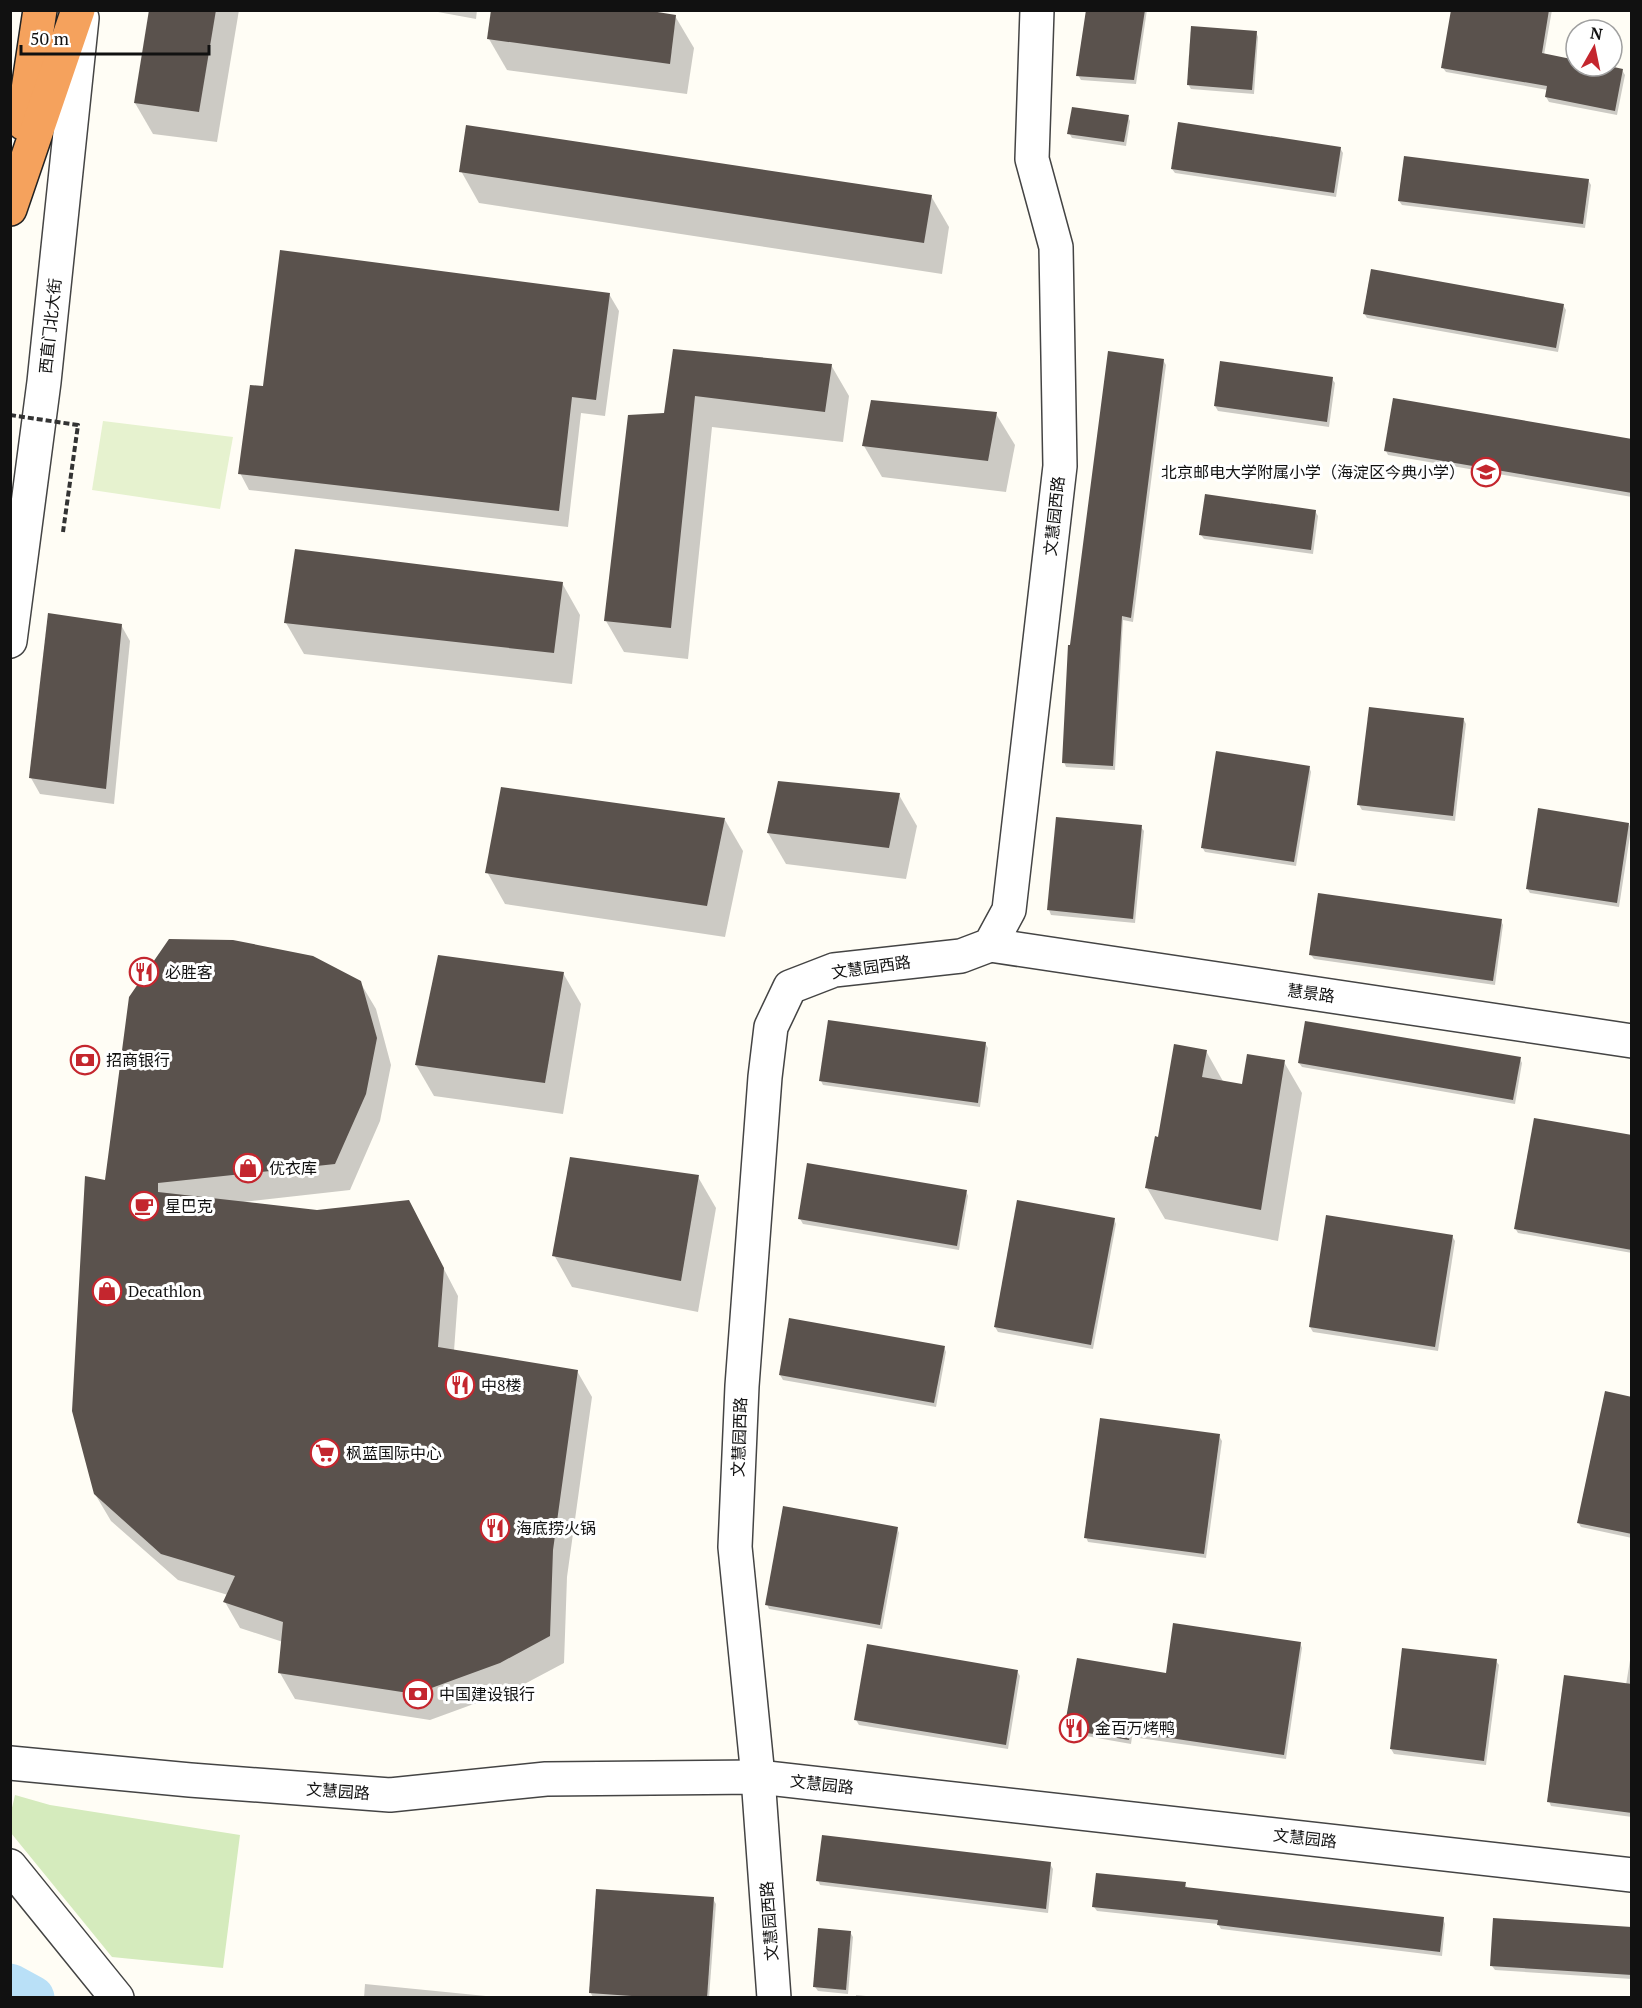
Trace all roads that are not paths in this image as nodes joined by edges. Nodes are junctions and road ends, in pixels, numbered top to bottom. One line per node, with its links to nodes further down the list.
1 (40, 10): 5 (highway)
2 (78, 10): 5 (highway)
3 (83, 10): 6 (street, 西直门北大街)
4 (1037, 10): 7 (street, 文慧园西路)
5 (10, 208)
6 (10, 641)
7 (990, 945): 8 (street, 慧景路); 10 (street, 文慧园西路)
8 (1632, 1041)
9 (10, 1763): 10 (street, 文慧园路)
10 (758, 1777): 12 (street, 文慧园路); 14 (street, 文慧园西路)
11 (10, 1866): 13 (street)
12 (1632, 1875)
13 (117, 1998)
14 (774, 1998)

